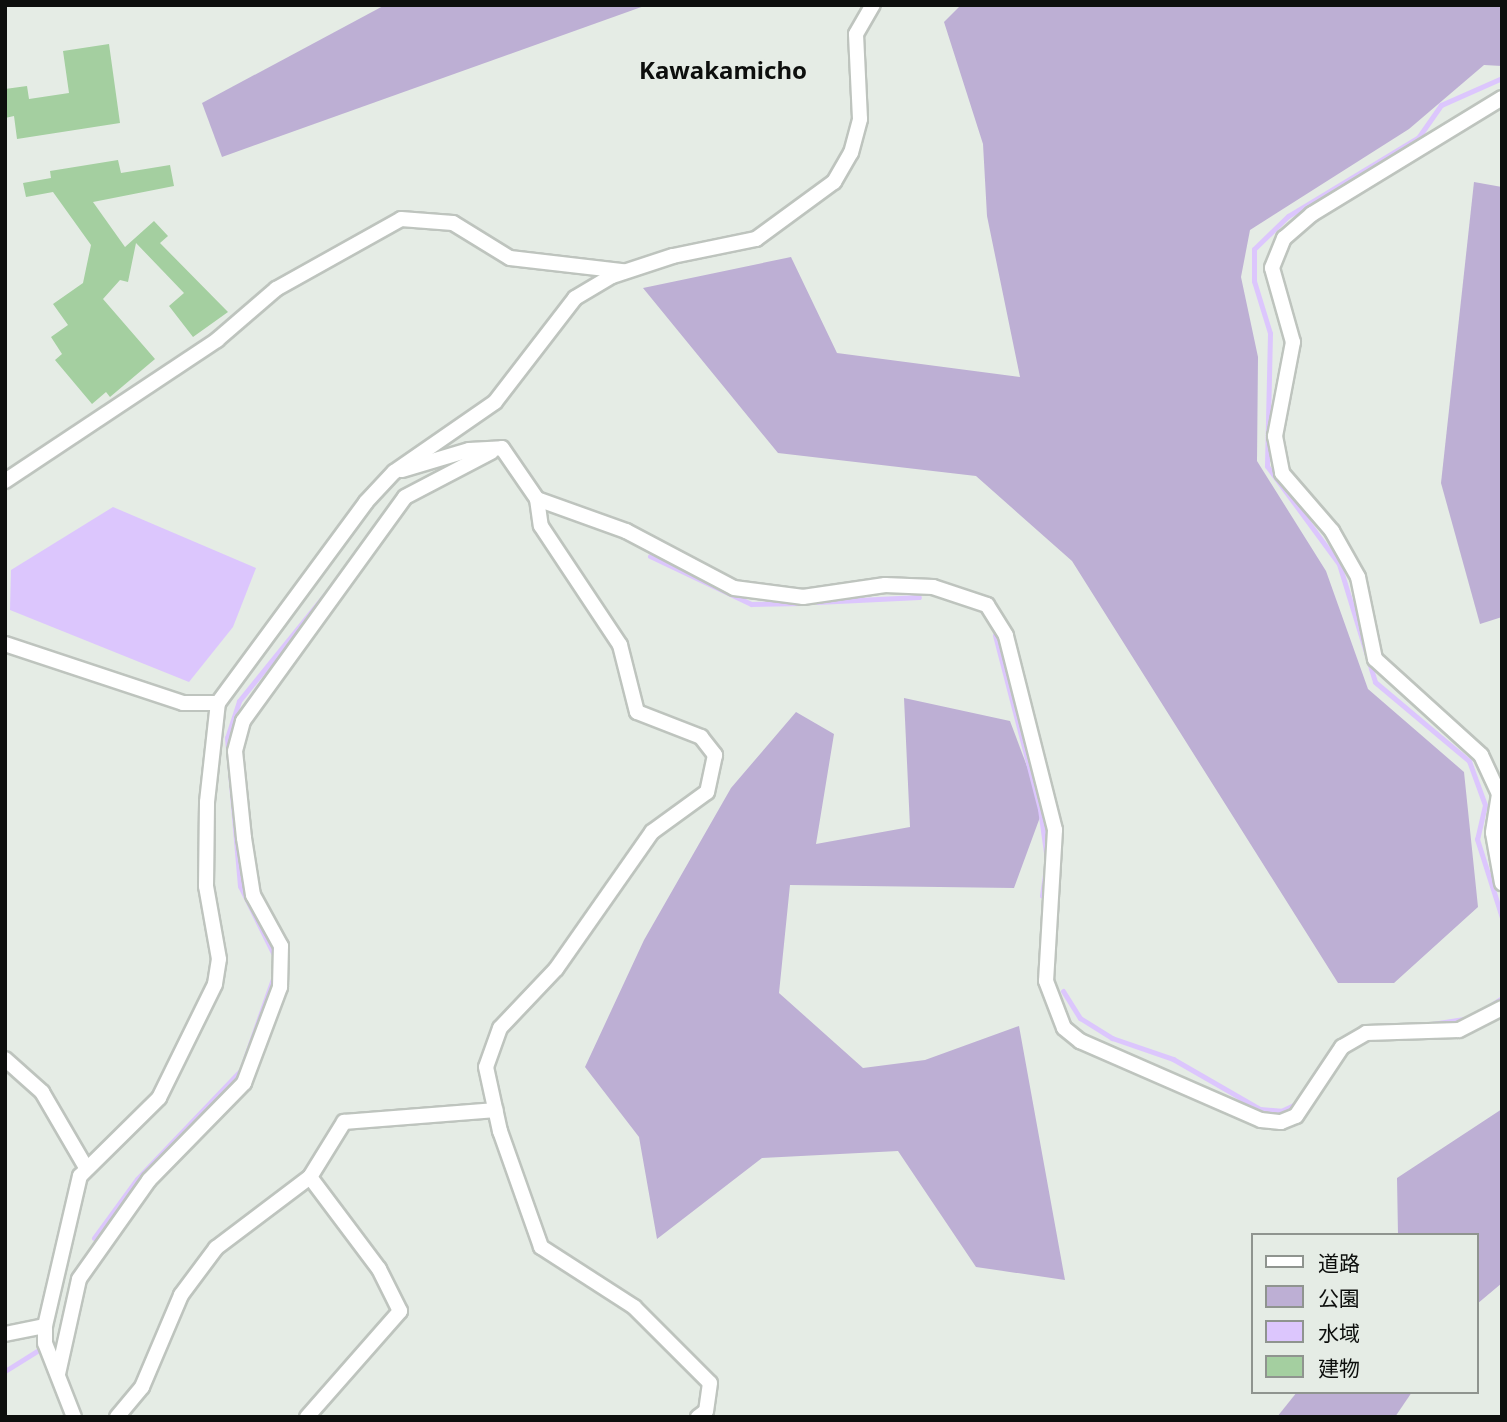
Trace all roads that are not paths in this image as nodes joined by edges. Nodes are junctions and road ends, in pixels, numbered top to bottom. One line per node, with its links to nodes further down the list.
1 (873, 5): 3 (street)
2 (1502, 98): 10 (street)
3 (626, 272): 5 (street); 6 (street)
4 (502, 448): 5 (street); 7 (street); 18 (street)
5 (394, 472): 9 (street)
6 (5, 481)
7 (537, 499): 11 (street); 13 (street)
8 (5, 644): 9 (street)
9 (218, 703): 14 (street)
10 (1502, 883)
11 (1502, 1008)
12 (5, 1059): 14 (street)
13 (496, 1110): 15 (street); 22 (street)
14 (85, 1166): 16 (street)
15 (310, 1177): 20 (street); 21 (street)
16 (45, 1326): 17 (street); 18 (street)
17 (5, 1334)
18 (58, 1374): 19 (street)
19 (74, 1417)
20 (117, 1417)
21 (307, 1417)
22 (698, 1417)

